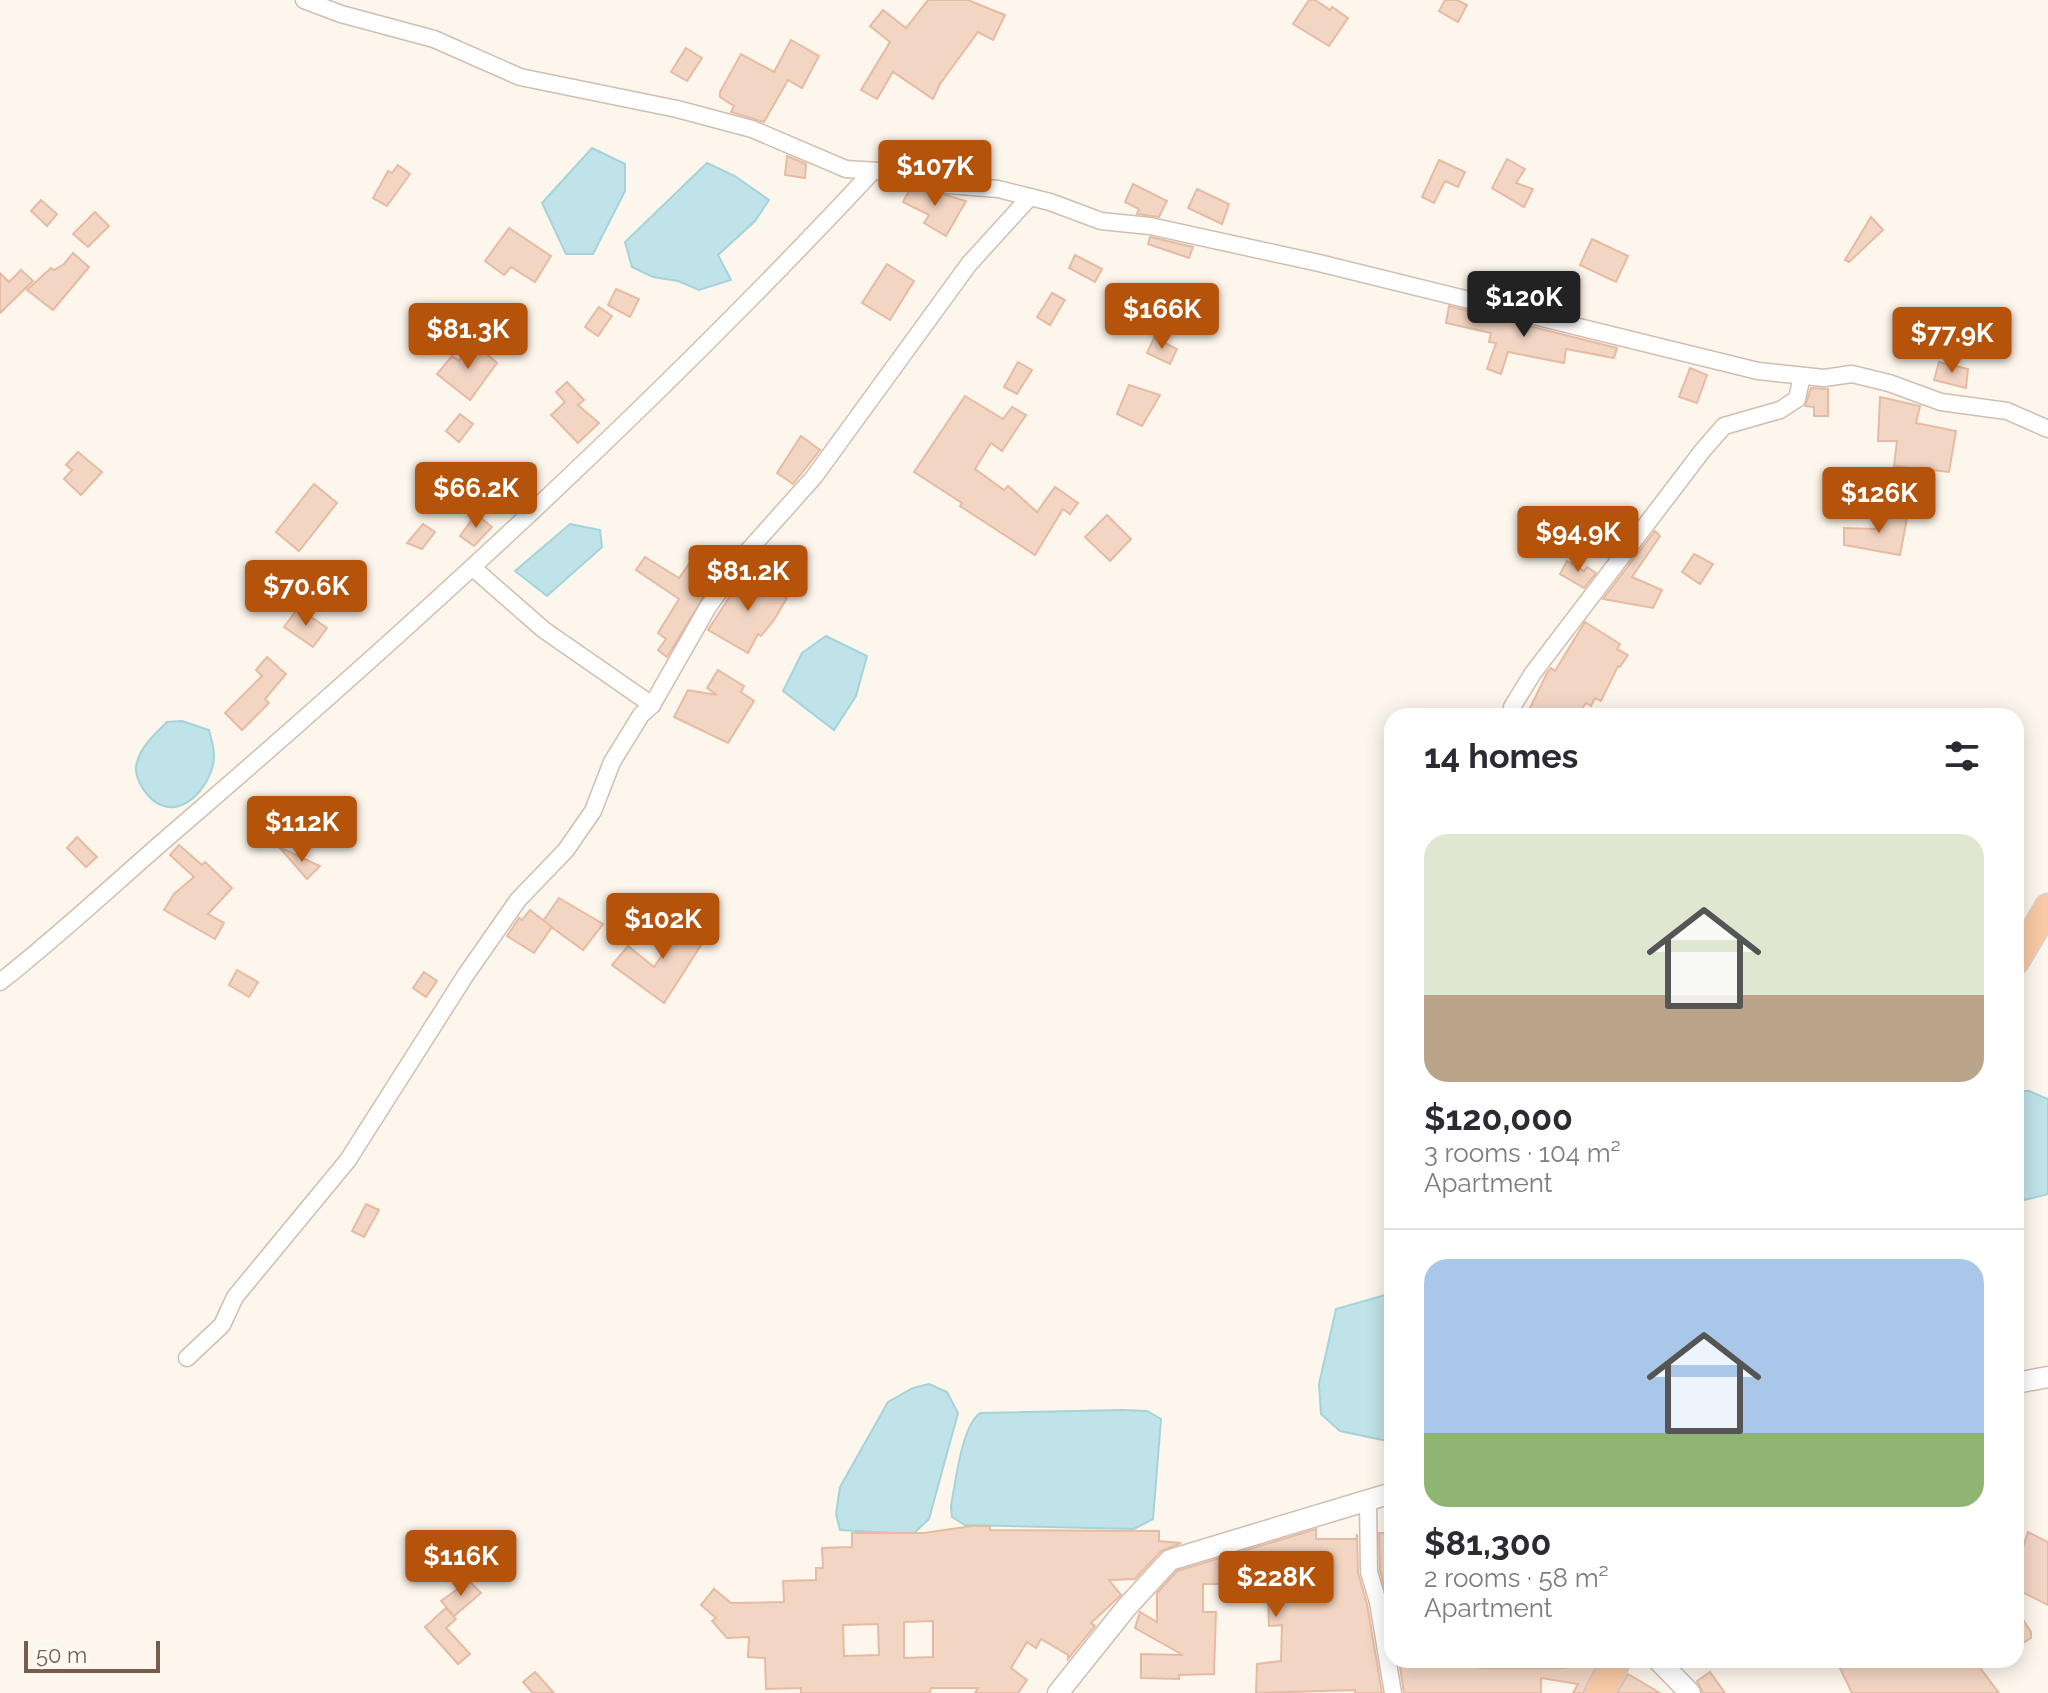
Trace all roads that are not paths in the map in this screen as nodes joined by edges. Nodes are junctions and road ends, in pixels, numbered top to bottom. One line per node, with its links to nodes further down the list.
1 (304, 0): 2 (street)
2 (873, 171): 3 (street); 6 (street)
3 (1030, 197): 4 (street); 7 (street)
4 (1802, 376): 5 (street); 8 (street)
5 (2048, 429)
6 (473, 568): 7 (street); 11 (street)
7 (652, 705): 12 (street)
8 (1512, 708)
9 (2048, 907): 10 (highway)
10 (2024, 948)
11 (0, 982)
12 (187, 1358)
13 (2048, 1377): 14 (street)
14 (2024, 1382)
15 (1384, 1495): 16 (street)
16 (1368, 1500): 17 (street); 21 (street)
17 (1384, 1638)
18 (1389, 1668): 22 (street)
19 (1613, 1668): 23 (highway)
20 (1666, 1668): 24 (street)
21 (1058, 1693)
22 (1393, 1693)
23 (1599, 1693)
24 (1690, 1693)

